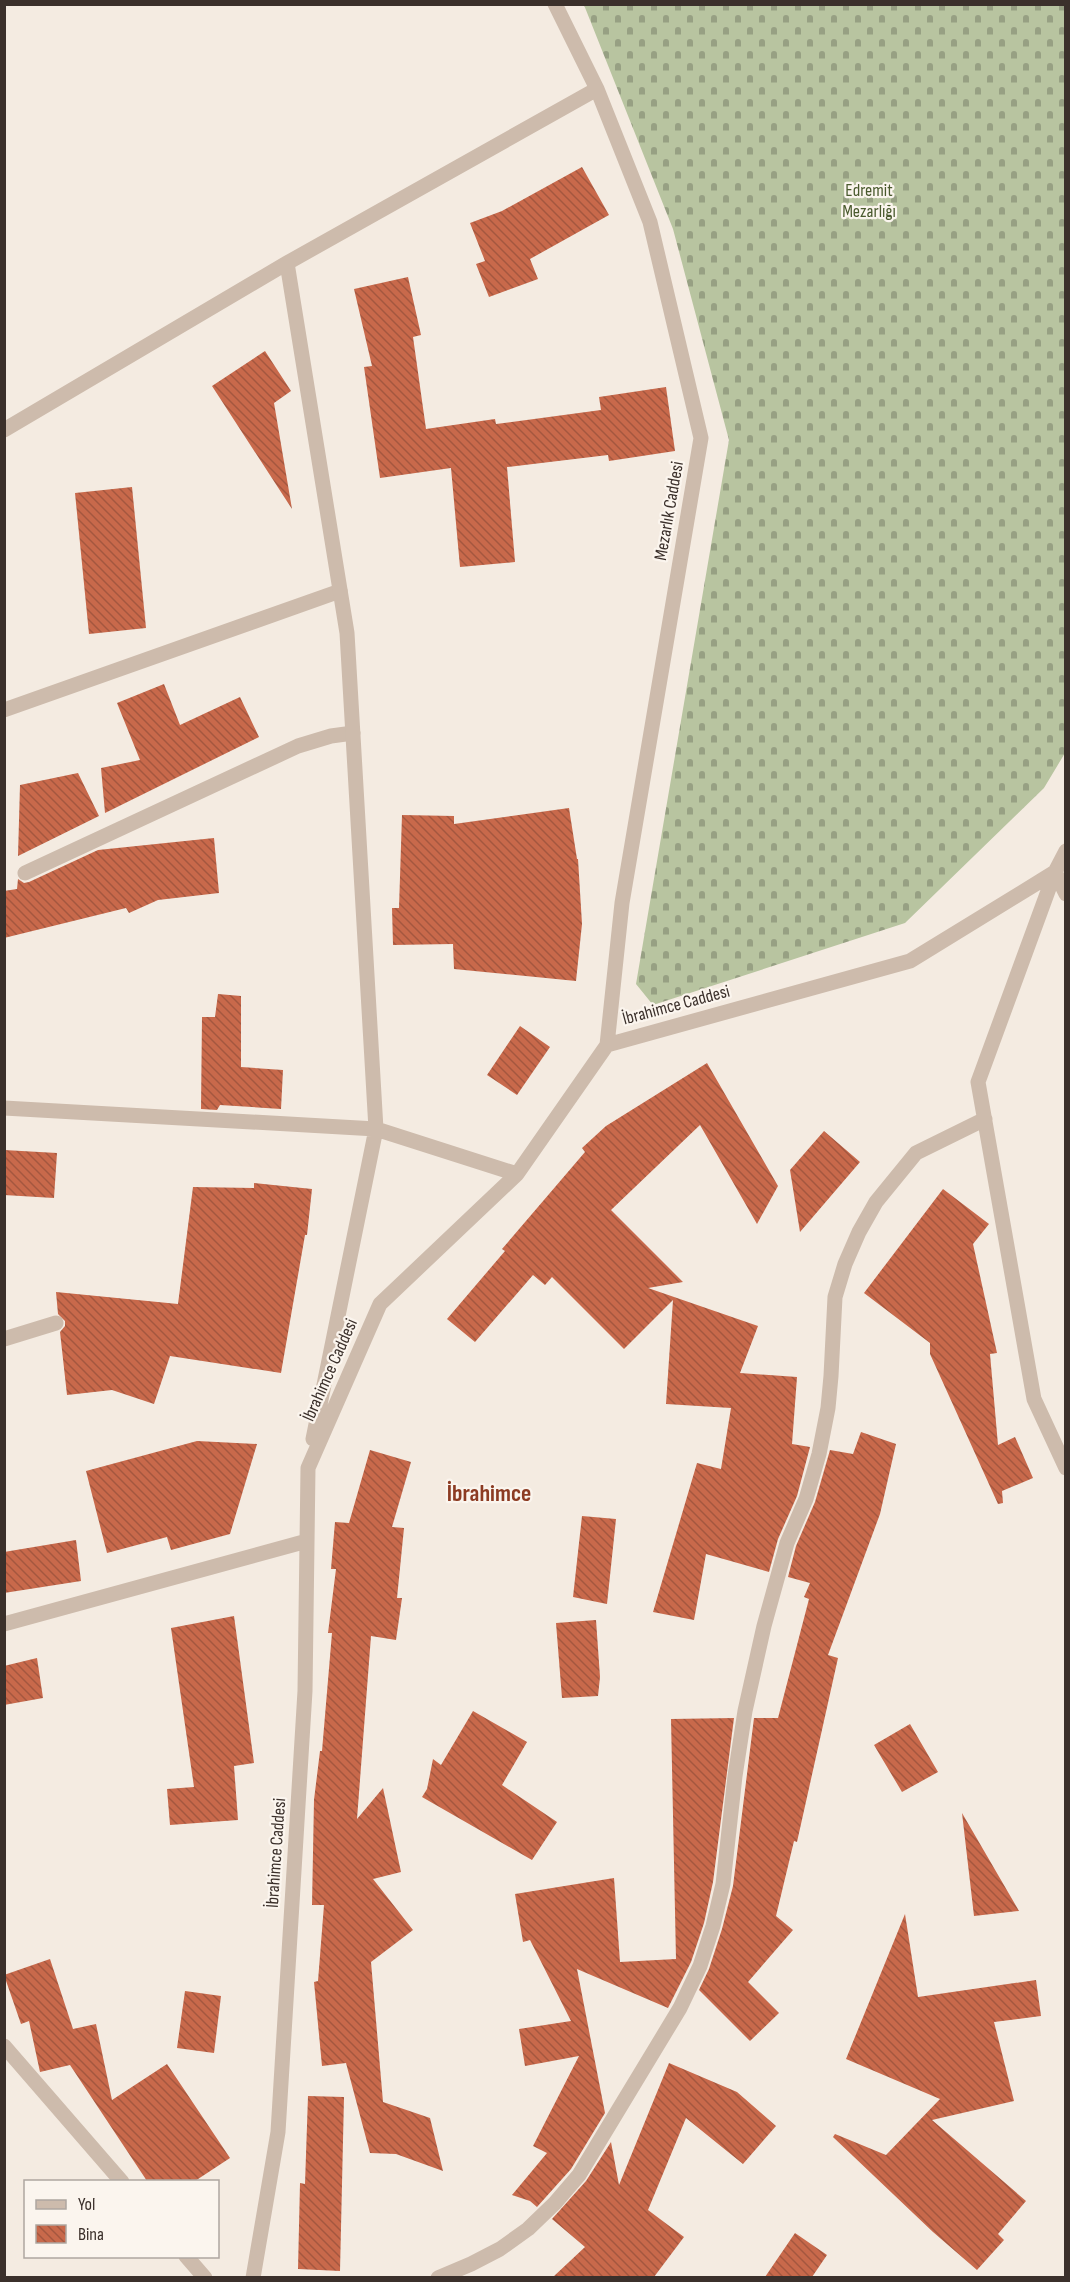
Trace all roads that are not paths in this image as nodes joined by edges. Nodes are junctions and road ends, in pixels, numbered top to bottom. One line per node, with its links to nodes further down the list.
1 (555, 4): 2 (street, Mezarlık Caddesi)
2 (597, 89): 3 (street); 12 (street, Mezarlık Caddesi)
3 (287, 263): 4 (street); 5 (street)
4 (4, 430)
5 (340, 591): 6 (street); 7 (street)
6 (4, 710)
7 (353, 733): 10 (street); 15 (street)
8 (1065, 851): 9 (street)
9 (1055, 872): 11 (street); 12 (street, İbrahimce Caddesi); 14 (street)
10 (25, 873)
11 (1065, 894)
12 (607, 1045): 16 (street, İbrahimce Caddesi)
13 (4, 1108): 15 (street)
14 (985, 1119): 20 (street); 28 (street)
15 (376, 1129): 16 (street); 19 (street)
16 (517, 1174): 19 (street, İbrahimce Caddesi)
17 (56, 1323): 18 (street)
18 (4, 1339)
19 (308, 1468): 21 (street, İbrahimce Caddesi)
20 (1065, 1468)
21 (307, 1541): 22 (street); 27 (street, İbrahimce Caddesi)
22 (4, 1624)
23 (4, 2046): 24 (street)
24 (121, 2180)
25 (188, 2258): 26 (street)
26 (205, 2277)
27 (253, 2277)
28 (438, 2277)

